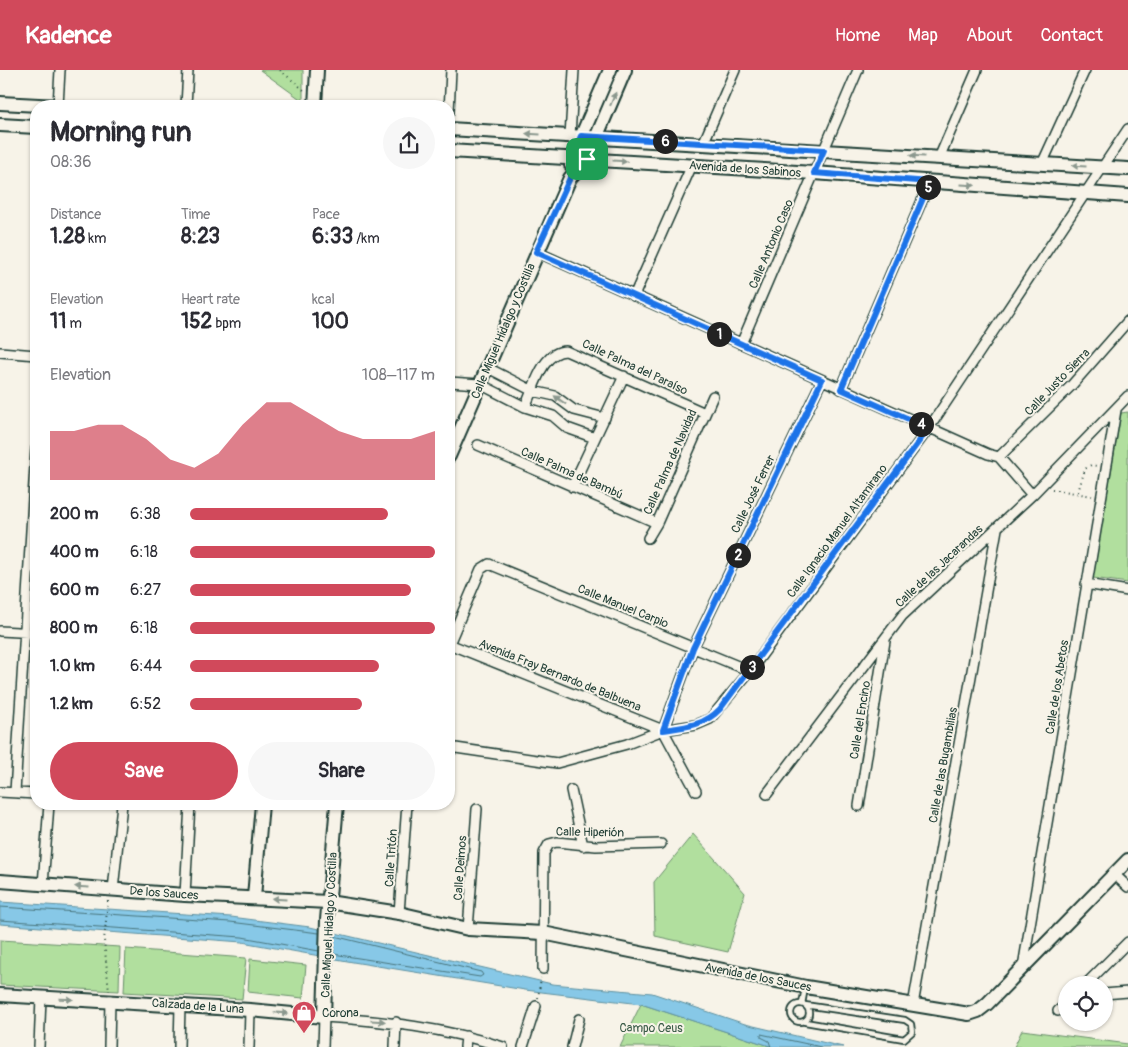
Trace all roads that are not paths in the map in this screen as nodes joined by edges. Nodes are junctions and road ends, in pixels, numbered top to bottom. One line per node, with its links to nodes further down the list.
1 (60, 70): 12 (street)
2 (188, 70): 13 (street)
3 (317, 70): 14 (main road)
4 (451, 70): 15 (street)
5 (574, 70): 22 (street)
6 (610, 70): 22 (main road, Calle Miguel Hidalgo y Costilla)
7 (625, 70): 23 (main road, Calle Miguel Hidalgo y Costilla, one-way to 7)
8 (735, 70): 24 (street)
9 (858, 70): 25 (street, Calle Antonio Caso)
10 (977, 70): 28 (street)
11 (1085, 70): 30 (street)
12 (58, 100)
13 (186, 100)
14 (315, 100)
15 (450, 100)
16 (0, 103): 17 (main road)
17 (30, 105)
18 (0, 125): 19 (main road)
19 (30, 127)
20 (455, 129): 22 (main road, Avenida de los Sabinos, one-way to 20)
21 (1128, 129): 32 (street, Calle Ignacio Manuel Altamirano)
22 (575, 136): 23 (main road, Avenida de los Sabinos); 27 (main road, Calle Miguel Hidalgo y Costilla)
23 (596, 137): 24 (main road, Avenida de los Sabinos); 29 (main road, Calle Miguel Hidalgo y Costilla)
24 (703, 144): 25 (main road, Avenida de los Sabinos)
25 (824, 150): 28 (main road, Avenida de los Sabinos, one-way to 25); 34 (street, Calle Antonio Caso)
26 (455, 151): 27 (main road, Avenida de los Sabinos)
27 (572, 158): 29 (main road, Avenida de los Sabinos); 35 (main road, Calle Miguel Hidalgo y Costilla)
28 (939, 158): 30 (main road, Avenida de los Sabinos)
29 (587, 159): 31 (main road, Avenida de los Sabinos, one-way to 31); 35 (main road, Calle Miguel Hidalgo y Costilla)
30 (1042, 164): 32 (main road, Avenida de los Sabinos, one-way to 30)
31 (692, 166): 34 (main road, Avenida de los Sabinos); 40 (street)
32 (1102, 167): 33 (main road, Avenida de los Sabinos); 37 (street, Calle Ignacio Manuel Altamirano)
33 (1128, 169)
34 (814, 173): 36 (main road, Avenida de los Sabinos); 42 (street, Calle Antonio Caso)
35 (570, 178): 39 (main road, Calle Miguel Hidalgo y Costilla)
36 (930, 182): 37 (main road, Avenida de los Sabinos, one-way to 37); 50 (street)
37 (1086, 193): 38 (main road, Avenida de los Sabinos); 58 (street, Calle Ignacio Manuel Altamirano)
38 (1128, 196)
39 (536, 252): 40 (street); 45 (main road, Calle Miguel Hidalgo y Costilla)
40 (634, 296): 42 (street)
41 (1128, 321): 62 (street, Calle Justo Sierra)
42 (741, 344): 47 (street)
43 (0, 352): 44 (street)
44 (30, 354)
45 (488, 368): 49 (main road, Calle Miguel Hidalgo y Costilla); 51 (street)
46 (624, 376): 51 (street, Calle Palma del Paraíso); 56 (street, Calle Palma del Paraíso); 57 (street)
47 (822, 380): 50 (street); 77 (street, Calle José Ferrer)
48 (455, 382): 49 (street)
49 (480, 384): 54 (street); 60 (main road, Calle Miguel Hidalgo y Costilla)
50 (841, 389): 58 (street)
51 (533, 391): 54 (street, Calle Palma del Paraíso); 57 (street, one-way to 51)
52 (714, 396): 56 (street, Calle Palma de Navidad)
53 (1128, 396): 55 (street, Calle de las Jacarandas)
54 (525, 407): 59 (street)
55 (1116, 410): 64 (street, Calle de las Jacarandas); 69 (street, Calle de los Abetos)
56 (705, 414): 65 (street, Calle Palma de Navidad)
57 (604, 418): 59 (street)
58 (929, 428): 62 (street); 78 (street, Calle Ignacio Manuel Altamirano)
59 (595, 438): 63 (street)
60 (455, 442)
61 (478, 445): 63 (street, Calle Palma de Bambú)
62 (999, 457): 64 (street)
63 (572, 487): 65 (street, Calle Palma de Bambú)
64 (1032, 495): 66 (street, Calle de las Jacarandas)
65 (657, 523): 67 (street, Calle Palma de Navidad)
66 (997, 529): 75 (street, Calle de las Jacarandas); 121 (street, Calle de las Bugambilias)
67 (648, 538)
68 (30, 549): 73 (street)
69 (1086, 584): 70 (street); 110 (street, Calle de los Abetos)
70 (1128, 590)
71 (455, 630): 77 (street, Calle Manuel Carpio)
72 (0, 631): 73 (street)
73 (25, 632): 74 (street); 84 (street)
74 (30, 632)
75 (886, 638): 86 (street, Calle de las Jacarandas); 87 (street, Calle del Encino)
76 (455, 646): 79 (street, Avenida Fray Bernardo de Balbuena)
77 (693, 648): 78 (street, Calle Manuel Carpio); 79 (street, Calle José Ferrer)
78 (750, 670): 79 (street, Calle Ignacio Manuel Altamirano)
79 (663, 730): 80 (street, Calle Ignacio Manuel Altamirano); 82 (street)
80 (455, 747)
81 (570, 790): 96 (street)
82 (696, 791)
83 (0, 792): 84 (street)
84 (15, 792): 85 (street)
85 (30, 793)
86 (767, 794)
87 (859, 806)
88 (477, 809): 107 (street, Calle Deimos)
89 (49, 810): 100 (street)
90 (121, 810): 102 (street)
91 (190, 810): 103 (street)
92 (261, 810): 104 (main road)
93 (336, 810): 105 (main road, Calle Miguel Hidalgo y Costilla)
94 (407, 810): 106 (street, Calle Tritón)
95 (662, 844): 96 (street, Calle Hiperión)
96 (583, 846): 108 (street, Calle Hiperión)
97 (1128, 860): 98 (main road, Avenida de los Sauces)
98 (1114, 874): 101 (street); 110 (main road, Avenida de los Sauces)
99 (0, 881): 100 (main road, De los Sauces)
100 (43, 885): 102 (main road, De los Sauces, one-way to 100)
101 (1128, 887)
102 (113, 890): 103 (main road, De los Sauces)
103 (185, 895): 104 (main road, De los Sauces)
104 (254, 897): 105 (main road, De los Sauces, one-way to 104)
105 (328, 902): 106 (main road, Avenida de los Sauces); 124 (main road, Calle Miguel Hidalgo y Costilla)
106 (399, 913): 107 (main road, Avenida de los Sauces)
107 (468, 929): 108 (main road, Avenida de los Sauces)
108 (543, 933): 111 (street); 113 (main road, Avenida de los Sauces)
109 (1128, 942): 112 (street)
110 (1023, 968): 121 (main road, Avenida de los Sauces)
111 (543, 969)
112 (1094, 976)
113 (806, 987): 120 (lane); 121 (main road, Avenida de los Sauces)
114 (1128, 992): 115 (street)
115 (1113, 993)
116 (0, 995): 117 (main road, Calzada de la Luna)
117 (41, 998): 118 (main road, Calzada de la Luna, one-way to 118); 129 (street)
118 (110, 1000): 119 (main road, Calzada de la Luna); 130 (street)
119 (180, 1005): 123 (main road, Calzada de la Luna); 131 (street)
120 (803, 1005): 127 (lane); 127 (lane); 127 (lane)
121 (914, 1005)
122 (536, 1006): 137 (street)
123 (250, 1010): 124 (main road, Calzada de la Luna, one-way to 124); 132 (street)
124 (324, 1017): 126 (street, Calzada de la Luna, one-way to 126); 133 (street, Calle Miguel Hidalgo y Costilla)
125 (579, 1019): 138 (street)
126 (396, 1022): 128 (street, Calzada de la Luna); 134 (street)
127 (805, 1022)
128 (466, 1036): 135 (street); 136 (street, Calzada de la Luna)
129 (39, 1047)
130 (109, 1047)
131 (179, 1047)
132 (249, 1047)
133 (323, 1047)
134 (395, 1047)
135 (465, 1047)
136 (503, 1047)
137 (523, 1047)
138 (572, 1047)

